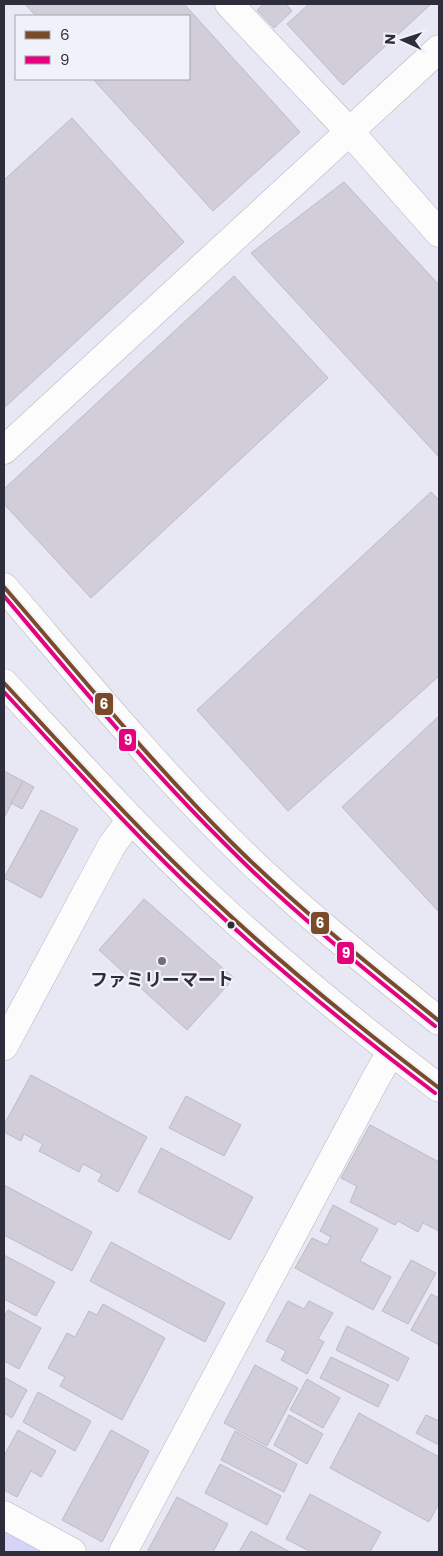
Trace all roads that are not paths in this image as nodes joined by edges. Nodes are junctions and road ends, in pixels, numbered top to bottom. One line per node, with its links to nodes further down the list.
1 (229, 4): 3 (street)
2 (439, 49): 3 (street)
3 (350, 132): 4 (street); 5 (street)
4 (439, 233)
5 (4, 450)
6 (4, 587): 9 (street)
7 (4, 683): 8 (street)
8 (131, 819): 10 (street); 11 (street)
9 (439, 1021)
10 (4, 1046)
11 (391, 1052): 12 (street); 15 (street)
12 (439, 1088)
13 (4, 1515): 14 (street)
14 (72, 1552)
15 (123, 1552)

